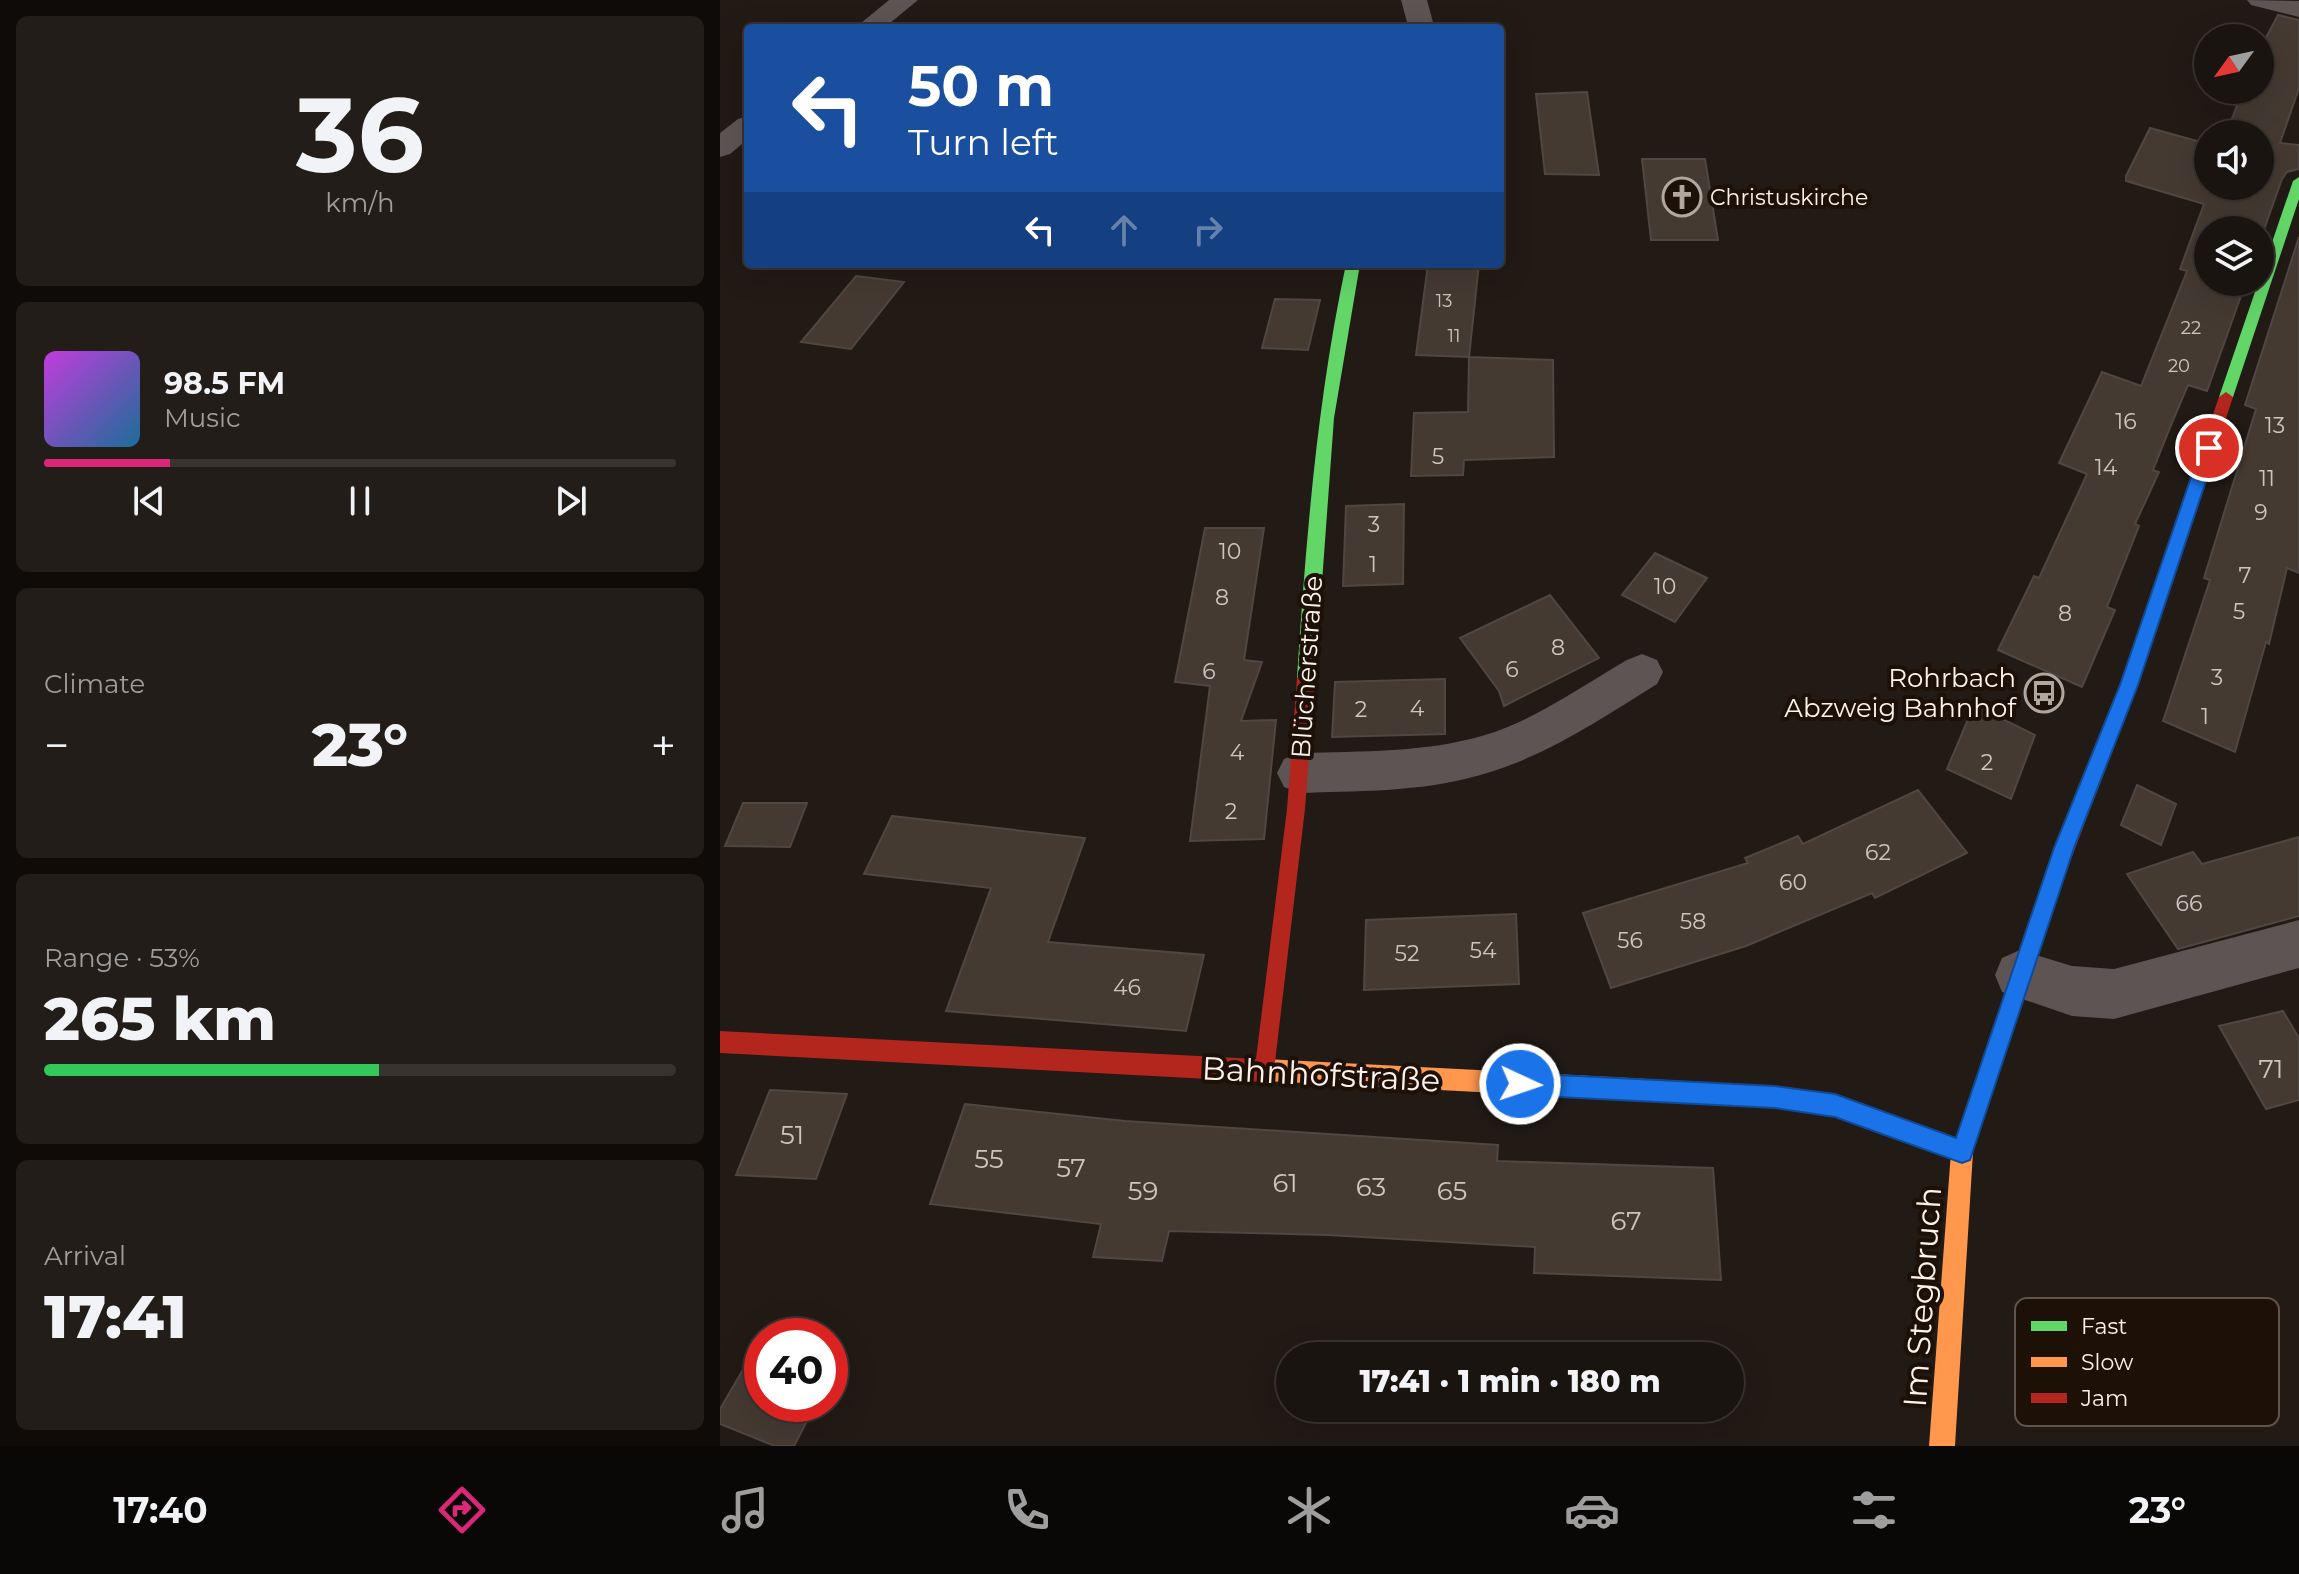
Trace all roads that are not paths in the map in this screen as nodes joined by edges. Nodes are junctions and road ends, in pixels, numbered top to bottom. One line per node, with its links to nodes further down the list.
1 (905, 0): 5 (street)
2 (1414, 0): 6 (street)
3 (2260, 0): 4 (street)
4 (2299, 9)
5 (873, 24)
6 (1419, 24)
7 (744, 128): 8 (street)
8 (720, 148)
9 (2299, 181): 14 (street, Im Stegbruch)
10 (1352, 268): 12 (street, Blücherstraße)
11 (1642, 672): 12 (street)
12 (1300, 773): 16 (street, Blücherstraße)
13 (2299, 944): 14 (street)
14 (2020, 975): 17 (street, Im Stegbruch)
15 (720, 1042): 16 (street, Bahnhofstraße)
16 (1265, 1071): 17 (street, Bahnhofstraße)
17 (1962, 1152): 18 (street, Im Stegbruch)
18 (1942, 1446)

